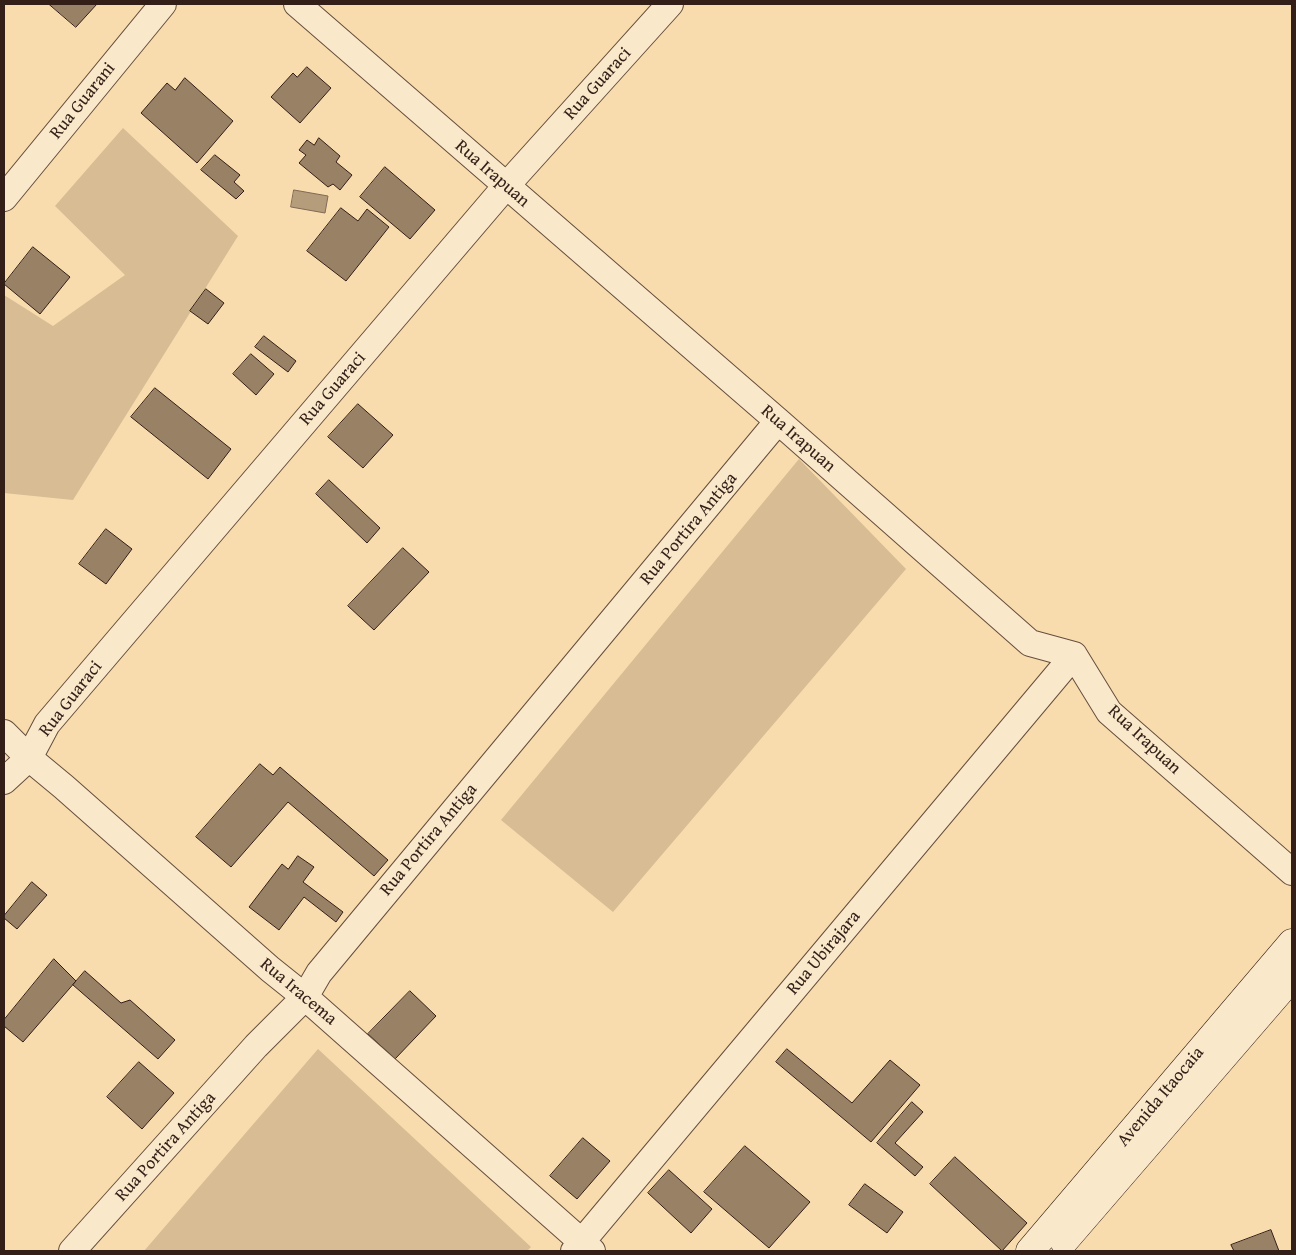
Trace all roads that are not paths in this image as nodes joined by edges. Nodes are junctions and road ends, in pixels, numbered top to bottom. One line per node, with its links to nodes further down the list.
1 (163, 4): 5 (street, Rua Guarani)
2 (297, 4): 4 (street, Rua Irapuan)
3 (670, 4): 4 (street, Rua Guaraci)
4 (506, 186): 6 (street, Rua Irapuan); 9 (street, Rua Guaraci)
5 (4, 198)
6 (778, 421): 7 (street, Rua Irapuan); 14 (street, Rua Portira Antiga)
7 (1074, 655): 11 (street, Rua Irapuan); 15 (street, Rua Ubirajara)
8 (4, 733): 9 (street, Rua Iracema)
9 (29, 758): 10 (street, Rua Guaraci); 14 (street, Rua Iracema)
10 (4, 781)
11 (1292, 872)
12 (1292, 943): 17 (main road, Avenida Itaocaia)
13 (1292, 976): 18 (main road, Avenida Itaocaia)
14 (305, 997): 15 (street, Rua Iracema); 16 (street, Rua Portira Antiga)
15 (582, 1248)
16 (72, 1251)
17 (1030, 1251)
18 (1055, 1251)

